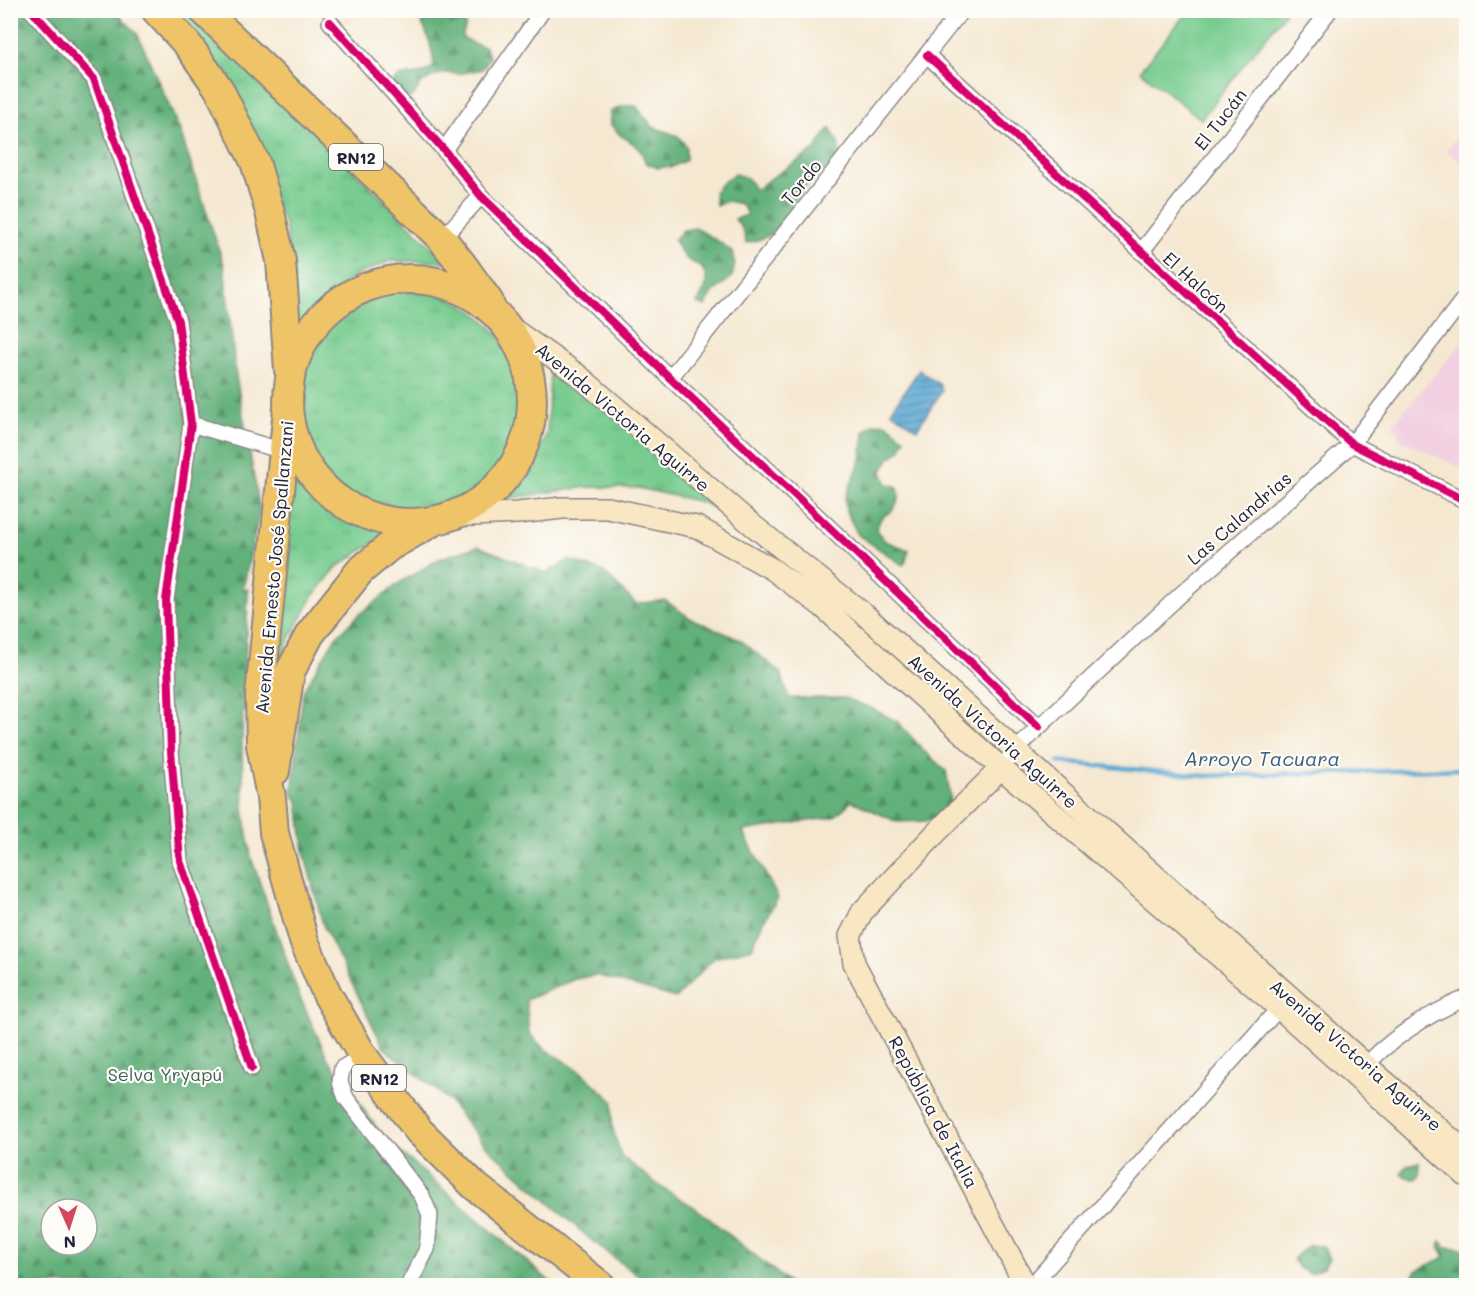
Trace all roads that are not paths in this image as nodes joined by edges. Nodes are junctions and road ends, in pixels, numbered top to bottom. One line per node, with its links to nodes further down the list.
1 (32, 10): 17 (street)
2 (156, 10): 15 (highway, RN12)
3 (203, 10): 11 (highway, RN12)
4 (543, 10): 9 (street)
5 (962, 10): 8 (street, Tordo)
6 (1328, 11): 12 (street, El Tucán)
7 (330, 22): 9 (street)
8 (927, 55): 12 (street, El Halcón); 16 (street, Tordo)
9 (444, 150): 10 (street)
10 (481, 196): 11 (street); 16 (street)
11 (442, 239): 14 (highway, RN12)
12 (1141, 252): 18 (street, El Halcón)
13 (1467, 296): 18 (street, Las Calandrias)
14 (502, 319): 15 (highway, RN12); 21 (highway, RN12); 23 (main road, Avenida Victoria Aguirre)
15 (290, 376): 19 (highway, Avenida Ernesto José Spallanzani / RN12)
16 (670, 378): 22 (street)
17 (191, 424): 19 (street); 29 (street)
18 (1352, 444): 20 (street, El Halcón); 22 (street, Las Calandrias)
19 (291, 451): 21 (highway, RN12); 25 (highway, Avenida Ernesto José Spallanzani / RN12)
20 (1467, 501)
21 (443, 518): 24 (main road, Avenida Victoria Aguirre); 25 (highway, Avenida Ernesto José Spallanzani / RN12)
22 (1039, 727): 23 (street, Las Calandrias)
23 (1015, 751): 24 (street, Las Calandrias); 30 (main road, Avenida Victoria Aguirre)
24 (1001, 768): 27 (main road, Avenida Victoria Aguirre); 35 (main road, República de Italia)
25 (271, 797): 28 (highway, Avenida Ernesto José Spallanzani / RN12)
26 (1467, 998): 30 (street)
27 (1279, 1008): 30 (main road, Avenida Victoria Aguirre); 36 (street)
28 (363, 1056): 33 (street); 34 (highway, Avenida Ernesto José Spallanzani / RN12)
29 (252, 1068)
30 (1361, 1071): 31 (main road, Avenida Victoria Aguirre); 32 (main road, Avenida Victoria Aguirre)
31 (1467, 1152)
32 (1467, 1176)
33 (408, 1286)
34 (601, 1286)
35 (1026, 1286)
36 (1031, 1286)

